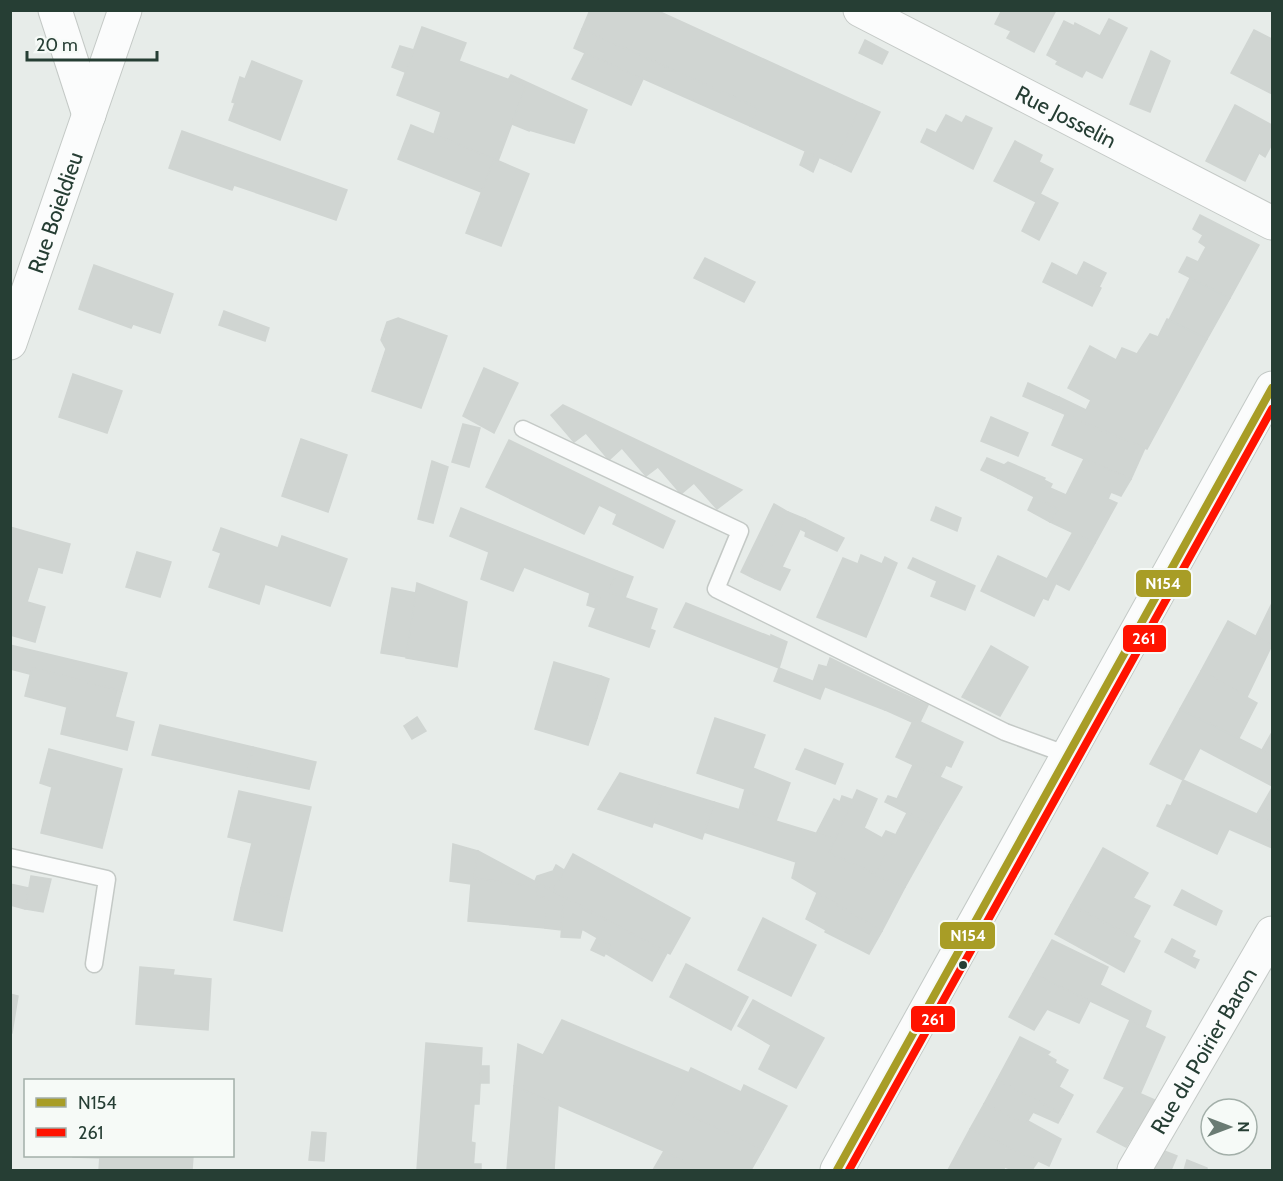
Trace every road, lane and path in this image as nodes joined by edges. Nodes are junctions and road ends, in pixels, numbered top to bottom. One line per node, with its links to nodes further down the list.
1 (55, 10): 4 (street)
2 (125, 10): 4 (street, Rue Boieldieu)
3 (860, 10): 5 (street, Rue Josselin)
4 (88, 115): 6 (street, Rue Boieldieu)
5 (1272, 224)
6 (10, 344)
7 (1272, 388): 9 (street)
8 (523, 429): 9 (lane)
9 (1068, 754): 13 (street)
10 (10, 858): 12 (lane)
11 (1272, 933): 14 (street, Rue du Poirier Baron)
12 (94, 964)
13 (837, 1170)
14 (1134, 1170)

